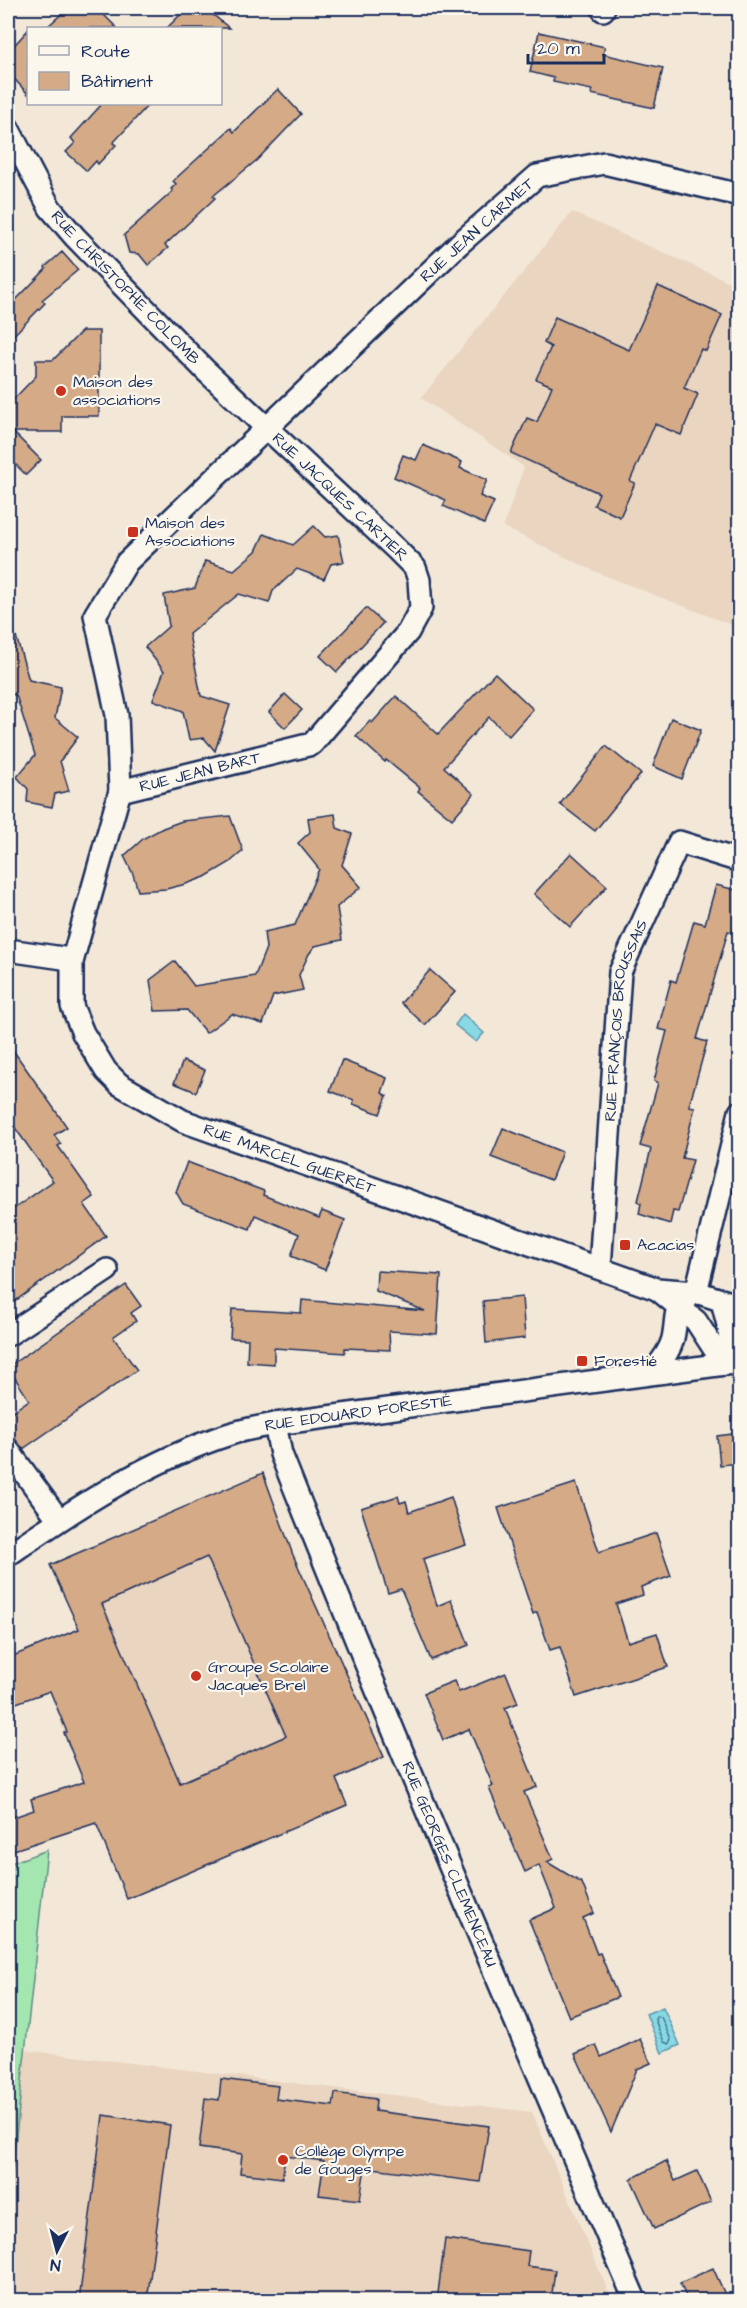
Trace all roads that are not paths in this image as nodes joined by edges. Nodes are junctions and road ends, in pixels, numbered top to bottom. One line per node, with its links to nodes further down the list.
1 (8, 128): 3 (street, RUE CHRISTOPHE COLOMB)
2 (740, 195): 3 (street, RUE JEAN CARMET)
3 (268, 429): 4 (street, RUE JACQUES CARTIER); 5 (street, RUE JACQUES CARTIER)
4 (312, 744): 5 (street, RUE JEAN BART)
5 (120, 791): 8 (street, RUE JEAN BART)
6 (740, 861): 10 (street, RUE FRANÇOIS BROUSSAIS)
7 (8, 950): 8 (street)
8 (72, 962): 10 (street, RUE MARCEL GUERRET)
9 (740, 1112): 12 (street)
10 (600, 1268): 12 (street, RUE MARCEL GUERRET)
11 (108, 1270): 14 (street)
12 (688, 1299): 13 (street, RUE MARCEL GUERRET); 15 (street); 16 (street)
13 (730, 1304): 15 (street, RUE MARCEL GUERRET)
14 (8, 1335)
15 (732, 1364): 16 (street, RUE EDOUARD FORESTIÉ)
16 (664, 1372): 17 (street, RUE EDOUARD FORESTIÉ)
17 (275, 1424): 19 (street, RUE EDOUARD FORESTIÉ); 21 (street, RUE GEORGES CLEMENCEAU)
18 (8, 1450): 19 (street)
19 (58, 1520): 20 (street, RUE EDOUARD FORESTIÉ)
20 (8, 1555)
21 (635, 2301)

